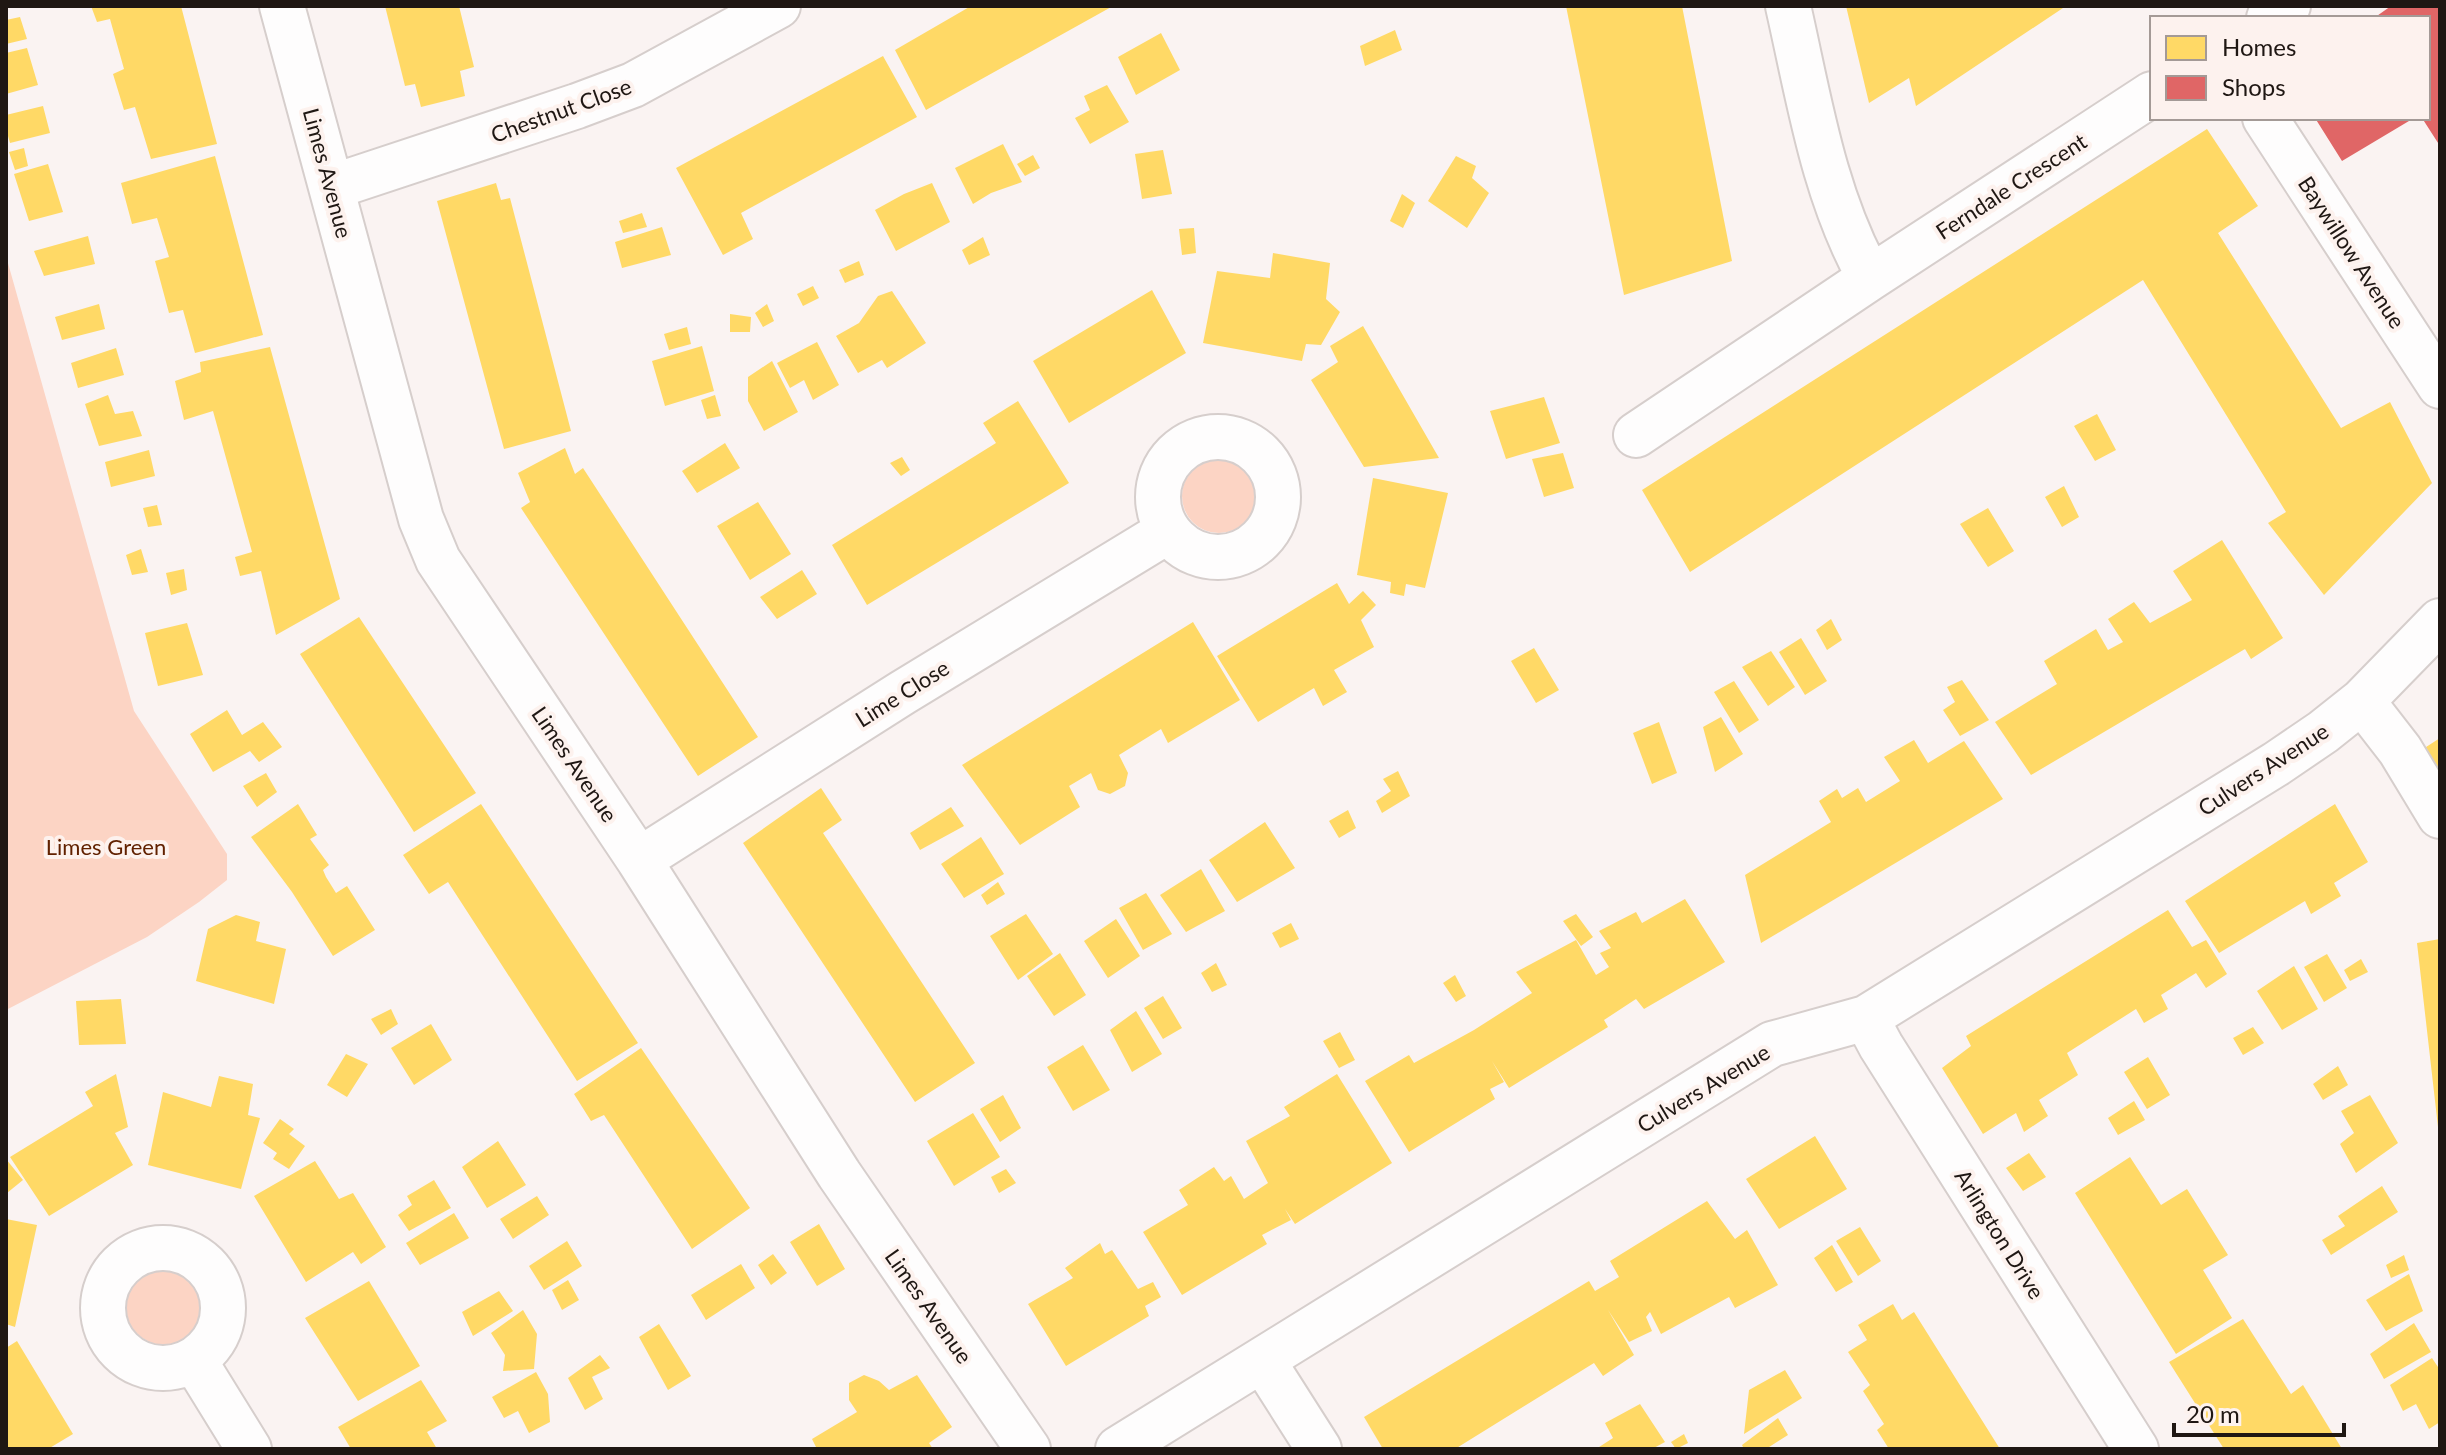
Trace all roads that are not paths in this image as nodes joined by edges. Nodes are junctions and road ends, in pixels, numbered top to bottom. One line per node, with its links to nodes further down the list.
1 (282, 6): 6 (street, Limes Avenue)
2 (778, 6): 6 (street, Chestnut Close)
3 (1788, 6): 7 (street)
4 (2150, 95): 7 (street, Ferndale Crescent)
5 (2266, 120): 8 (street, Baywillow Avenue)
6 (332, 187): 14 (street, Limes Avenue)
7 (1870, 278): 9 (street, Ferndale Crescent)
8 (2440, 386)
9 (1636, 435)
10 (1168, 531): 14 (street, Lime Close)
11 (2440, 621): 12 (street, Culvers Avenue)
12 (2362, 701): 13 (street); 15 (street, Culvers Avenue)
13 (2440, 816)
14 (639, 860): 19 (street, Limes Avenue)
15 (1866, 1018): 17 (street, Culvers Avenue); 22 (street, Arlington Drive)
16 (194, 1360): 18 (street)
17 (1263, 1361): 20 (street, Culvers Avenue); 21 (street)
18 (249, 1449)
19 (1028, 1449)
20 (1118, 1449)
21 (1319, 1449)
22 (2136, 1449)

